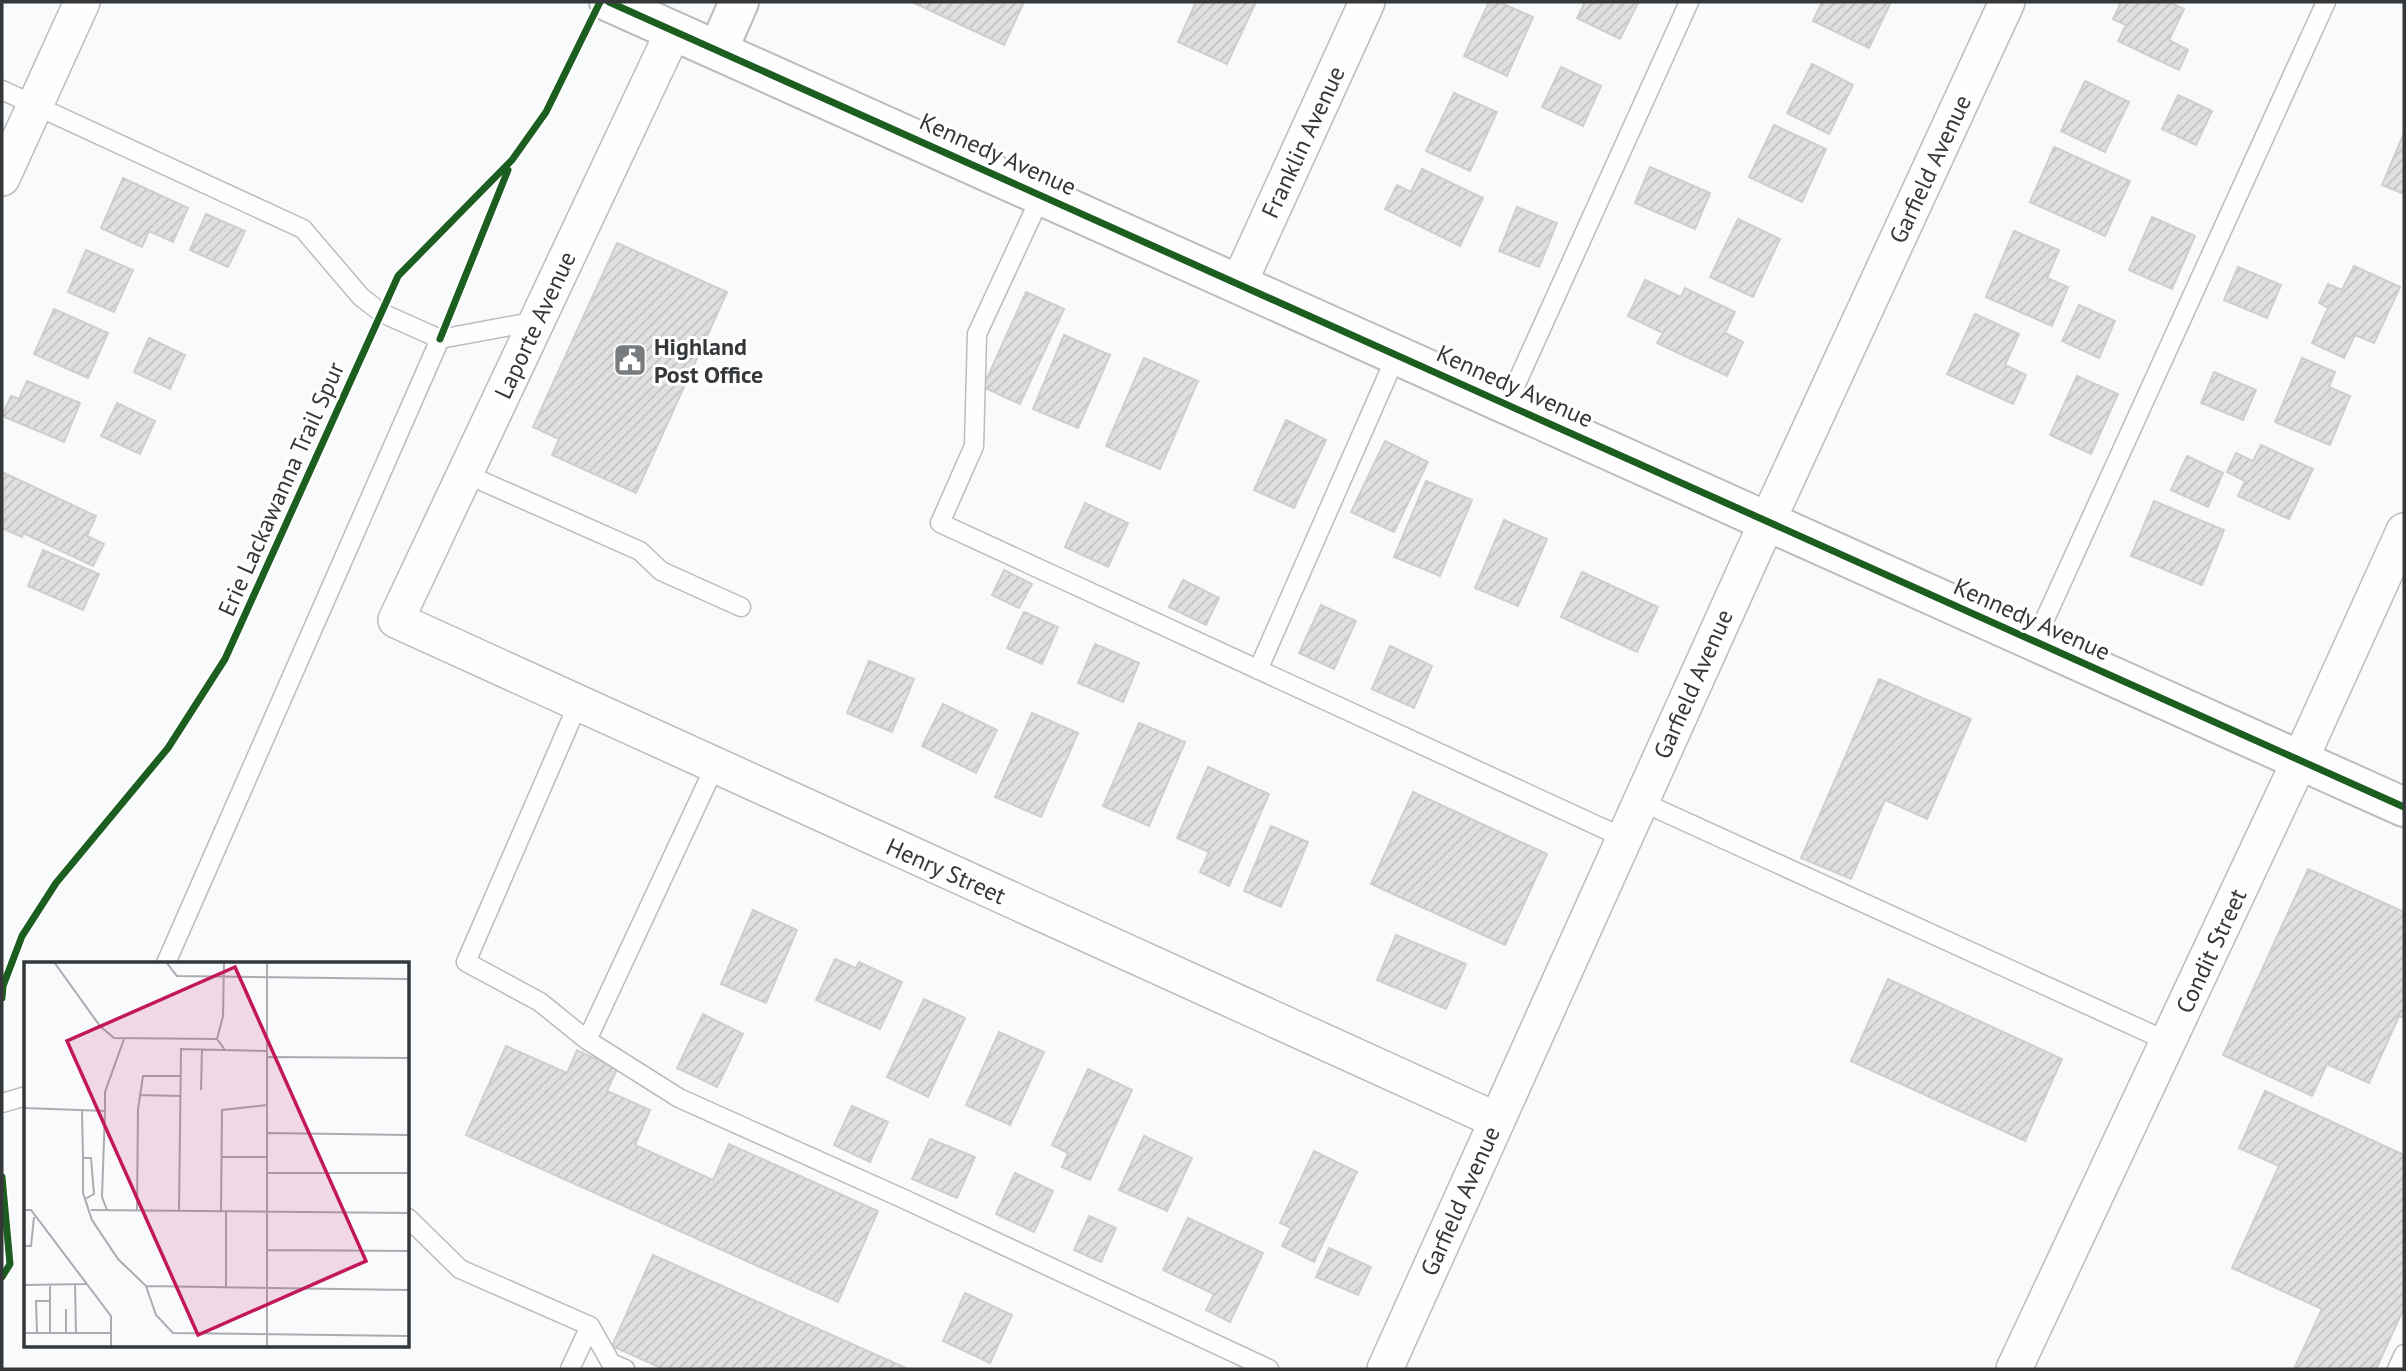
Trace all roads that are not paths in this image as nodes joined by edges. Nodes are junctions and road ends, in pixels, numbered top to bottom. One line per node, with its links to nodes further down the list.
1 (82, 2): 11 (street)
2 (609, 2): 8 (street, Kennedy Avenue)
3 (739, 2): 9 (street)
4 (1367, 2): 14 (street, Franklin Avenue)
5 (1689, 2): 18 (lane)
6 (2007, 2): 20 (street, Garfield Avenue)
7 (2326, 2): 24 (lane)
8 (674, 30): 9 (street, Kennedy Avenue); 15 (street, Laporte Avenue)
9 (718, 50): 13 (street, Kennedy Avenue)
10 (2, 90): 11 (lane)
11 (35, 105): 12 (street); 16 (lane)
12 (2, 178)
13 (1042, 194): 14 (street, Kennedy Avenue); 25 (lane)
14 (1239, 283): 17 (street, Kennedy Avenue)
15 (537, 321): 16 (lane); 19 (street, Laporte Avenue)
16 (440, 339): 32 (lane)
17 (1397, 354): 18 (street, Kennedy Avenue); 25 (lane)
18 (1507, 404): 20 (street, Kennedy Avenue)
19 (466, 474): 22 (lane); 23 (street, Laporte Avenue)
20 (1767, 522): 24 (street, Kennedy Avenue); 29 (street, Garfield Avenue)
21 (2404, 531): 27 (street, Condit Street)
22 (741, 607)
23 (396, 621): 26 (street, Henry Street)
24 (2035, 641): 27 (street, Kennedy Avenue)
25 (1258, 670): 31 (lane)
26 (578, 704): 28 (street, Henry Street); 33 (lane)
27 (2300, 761): 30 (street, Kennedy Avenue); 34 (street, Condit Street)
28 (715, 766): 33 (lane); 37 (street, Henry Street)
29 (1640, 801): 31 (street, Garfield Avenue); 34 (lane)
30 (2404, 807)
31 (1624, 838): 37 (street, Garfield Avenue)
32 (166, 962)
33 (587, 1040): 43 (lane)
34 (2169, 1042): 45 (street, Condit Street)
35 (24, 1097): 36 (lane)
36 (2, 1104)
37 (1496, 1120): 44 (street, Garfield Avenue)
38 (410, 1220): 39 (lane)
39 (590, 1326): 41 (lane); 42 (lane)
40 (2404, 1354): 46 (lane)
41 (570, 1369)
42 (625, 1369)
43 (1269, 1369)
44 (1385, 1369)
45 (2014, 1369)
46 (2397, 1369)

